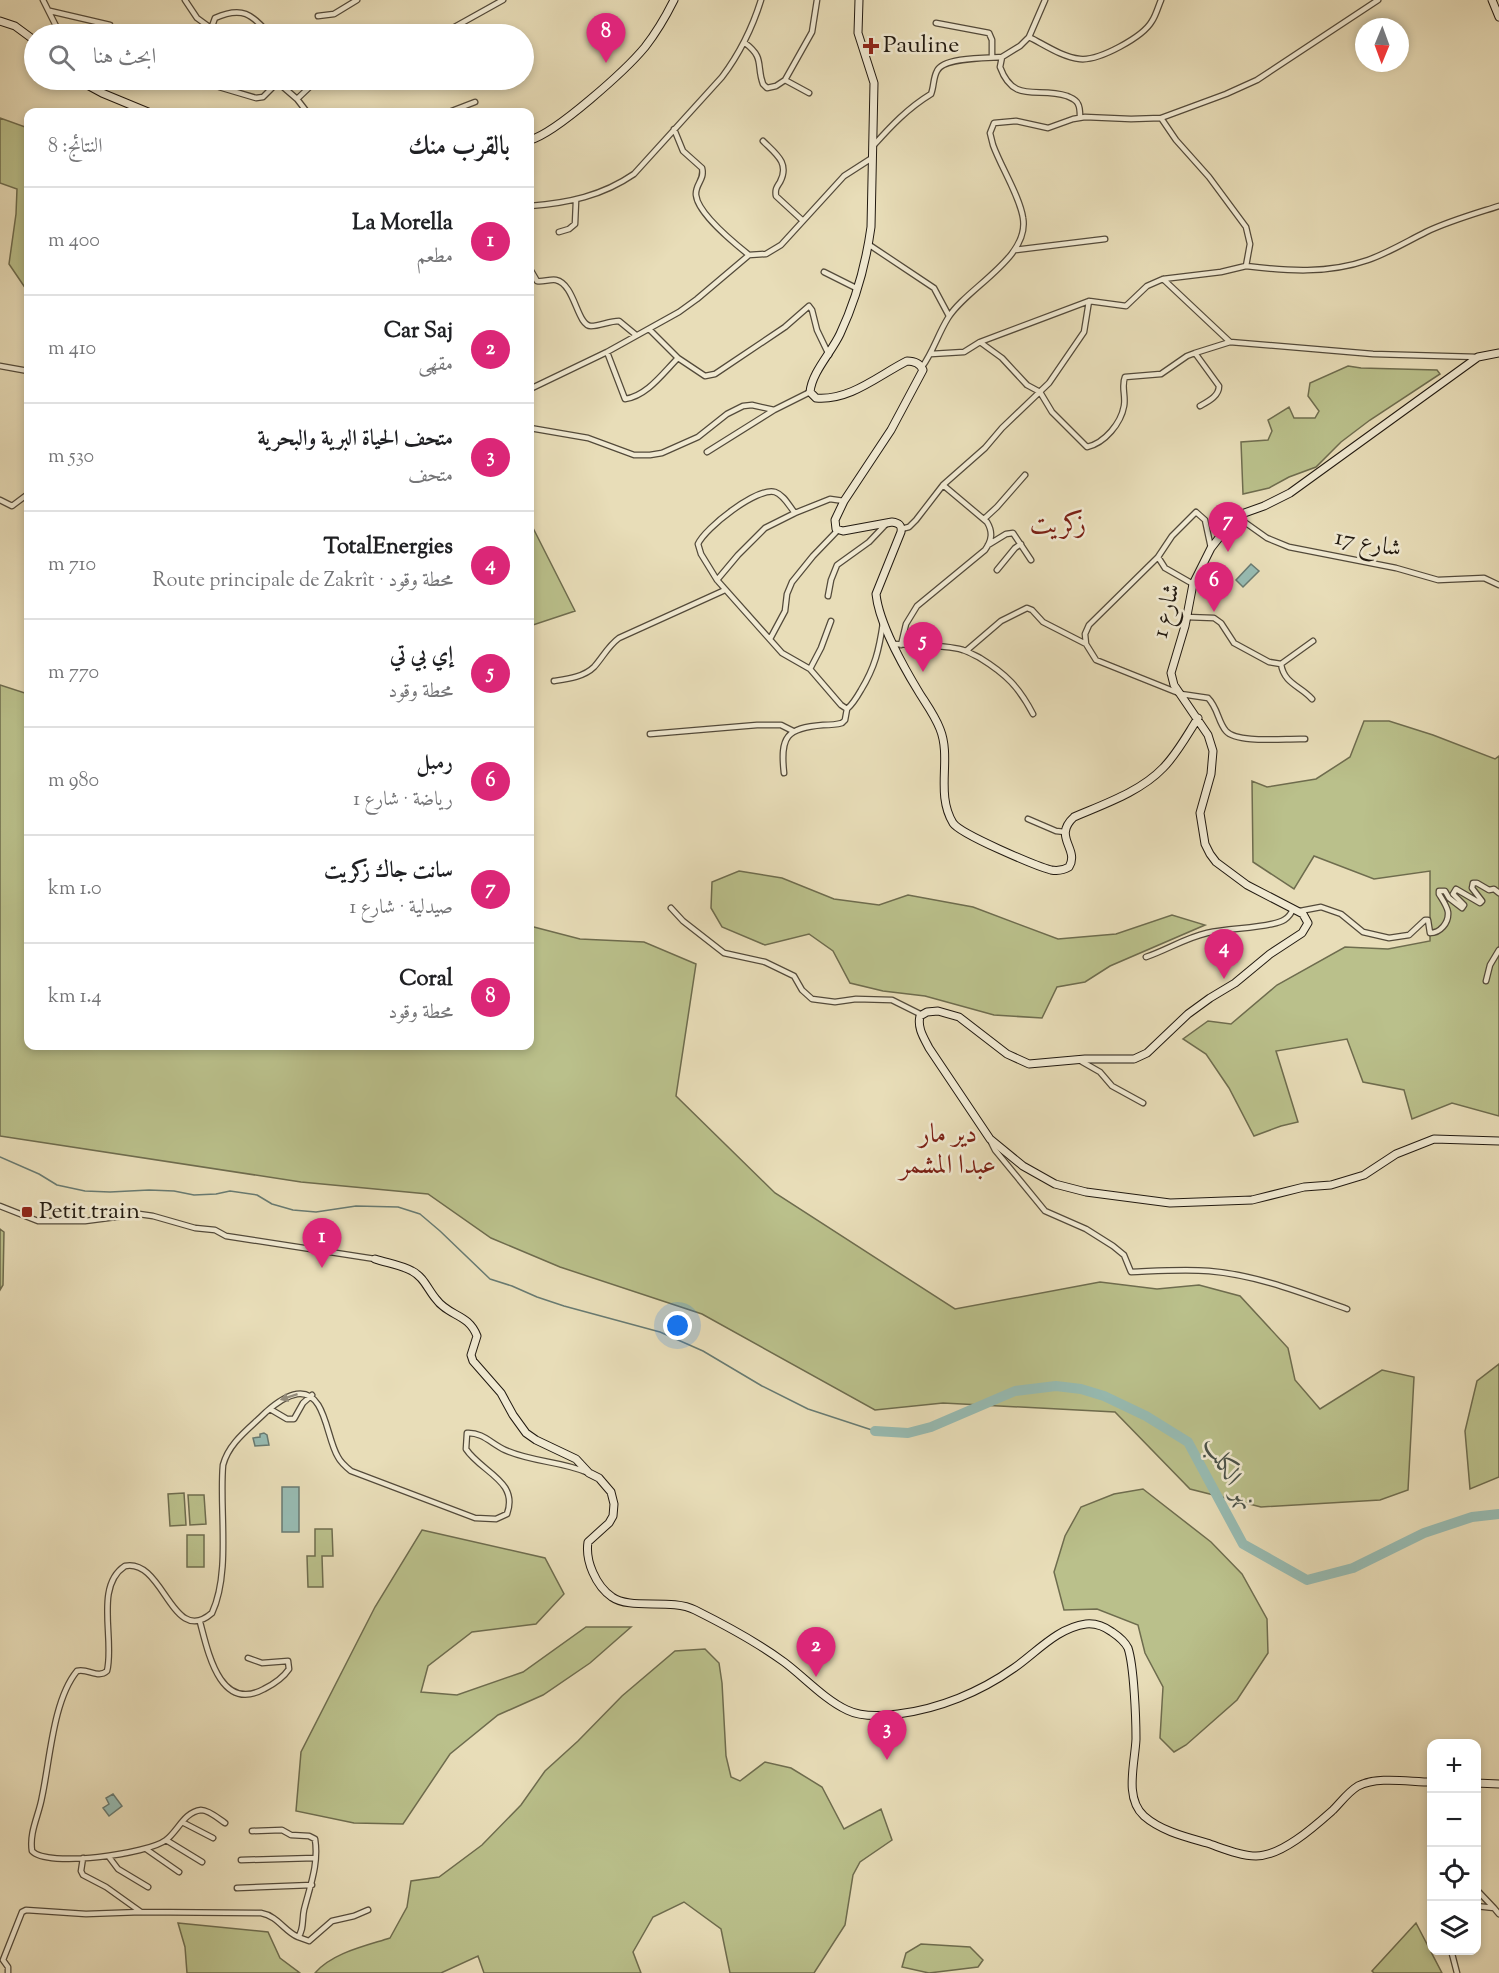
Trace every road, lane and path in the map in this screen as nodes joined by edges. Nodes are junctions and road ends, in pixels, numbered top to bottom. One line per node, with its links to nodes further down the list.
1 (43, 0): 13 (street)
2 (185, 0): 20 (street)
3 (357, 0): 14 (street)
4 (503, 0): 23 (street)
5 (674, 0): 46 (street)
6 (760, 0): 26 (street)
7 (817, 0): 29 (street)
8 (859, 0): 48 (street)
9 (1046, 0): 25 (street)
10 (1161, 0): 25 (street)
11 (1378, 0): 44 (street)
12 (1492, 0): 15 (street)
13 (50, 11): 18 (street); 19 (street)
14 (318, 16)
15 (1499, 17)
16 (0, 21): 24 (street)
17 (936, 23): 27 (street)
18 (56, 24)
19 (106, 24)
20 (205, 24)
21 (213, 24): 22 (street)
22 (260, 24)
23 (460, 24)
24 (24, 33)
25 (1029, 37): 28 (street)
26 (746, 43): 29 (street); 45 (street)
27 (992, 57): 28 (street); 48 (street)
28 (1002, 57): 43 (street)
29 (785, 80): 37 (street)
30 (96, 90): 36 (street)
31 (99, 90): 36 (street)
32 (229, 90): 33 (street)
33 (269, 90)
34 (286, 90): 38 (street)
35 (306, 90): 38 (street)
36 (102, 93): 40 (street)
37 (809, 93)
38 (297, 99): 41 (street)
39 (475, 102): 42 (street)
40 (138, 108)
41 (304, 108)
42 (459, 108)
43 (1080, 117): 44 (street); 57 (street)
44 (1161, 118): 59 (street)
45 (674, 129): 50 (street); 58 (street)
46 (534, 138)
47 (763, 141): 53 (street)
48 (872, 147): 49 (street)
49 (872, 158): 53 (street); 56 (street)
50 (576, 201): 51 (street); 54 (street)
51 (534, 206)
52 (1499, 206): 59 (street)
53 (802, 220): 58 (street)
54 (559, 232)
55 (1105, 239): 57 (street)
56 (868, 244): 63 (street); 65 (street)
57 (1014, 250): 65 (street)
58 (749, 255): 66 (street)
59 (1245, 266): 62 (street)
60 (824, 272): 63 (street)
61 (534, 276): 67 (street)
62 (1163, 279): 64 (street); 69 (street)
63 (856, 288): 74 (street)
64 (1089, 301): 68 (street); 82 (street)
65 (949, 316): 72 (street)
66 (649, 329): 67 (street); 76 (street)
67 (636, 335): 70 (street)
68 (980, 342): 72 (street); 82 (street)
69 (1230, 342): 73 (street); 75 (street)
70 (607, 352): 76 (street); 80 (street)
71 (1499, 353): 75 (street)
72 (931, 354): 78 (street)
73 (1195, 354): 82 (street); 83 (street)
74 (829, 355): 76 (street); 81 (street)
75 (1478, 357): 93 (street)
76 (678, 358)
77 (0, 366): 79 (street)
78 (922, 367): 81 (street); 91 (street)
79 (24, 370)
80 (534, 387)
81 (810, 392): 84 (street)
82 (1040, 392): 88 (street)
83 (1200, 406)
84 (774, 410): 85 (street); 86 (street)
85 (534, 429)
86 (707, 452)
87 (1025, 475): 94 (street)
88 (943, 485): 94 (street); 96 (street)
89 (24, 497): 90 (street)
90 (0, 500)
91 (844, 501): 92 (street); 97 (street)
92 (795, 513): 104 (street); 104 (street)
93 (1236, 516): 100 (street, شارع 1); 106 (street, شارع 17)
94 (984, 519): 99 (street)
95 (887, 523): 96 (street); 97 (street); 108 (street)
96 (901, 529): 111 (street)
97 (838, 530): 112 (street)
98 (1021, 544): 99 (street); 102 (street); 103 (street)
99 (988, 545): 115 (street)
100 (1211, 548): 101 (street); 105 (street, شارع 1)
101 (1158, 557): 105 (street); 114 (street)
102 (1031, 560)
103 (997, 570)
104 (717, 580): 107 (street)
105 (1193, 584): 109 (street, شارع 1)
106 (1499, 585)
107 (725, 590): 112 (street); 119 (street)
108 (828, 596)
109 (1186, 617): 117 (street); 120 (street, شارع 1)
110 (831, 621): 118 (street)
111 (883, 622): 115 (street); 122 (street)
112 (770, 639): 118 (street)
113 (1313, 641): 117 (street)
114 (1086, 644): 116 (street); 120 (street)
115 (898, 645): 116 (street); 130 (street)
116 (966, 651): 123 (street)
117 (1281, 664): 121 (street)
118 (810, 669): 122 (street)
119 (554, 681)
120 (1181, 694): 124 (street, شارع 1); 127 (street)
121 (1312, 699)
122 (847, 709): 125 (street)
123 (1033, 714)
124 (1198, 718): 130 (street); 133 (street, شارع 1)
125 (794, 731): 126 (street); 128 (street)
126 (650, 734)
127 (1305, 739)
128 (784, 773)
129 (1028, 819): 130 (street)
130 (1065, 832)
131 (1499, 893): 133 (street)
132 (671, 908): 137 (street)
133 (1297, 910): 135 (street); 138 (street)
134 (1499, 950): 136 (street)
135 (1146, 957)
136 (1486, 981)
137 (922, 1015): 138 (street); 140 (street)
138 (1079, 1060): 139 (street)
139 (1143, 1103)
140 (990, 1139): 141 (street); 144 (street)
141 (1499, 1142)
142 (0, 1206): 143 (street)
143 (375, 1259): 147 (street)
144 (1347, 1309)
145 (312, 1395): 146 (street, one-way to 146); 146 (street); 147 (street)
146 (270, 1409): 148 (street)
147 (589, 1473): 150 (street)
148 (200, 1622): 149 (street); 160 (street)
149 (248, 1658)
150 (1427, 1782)
151 (1481, 1783): 152 (street)
152 (1499, 1784)
153 (182, 1822): 154 (street); 156 (street); 157 (street)
154 (225, 1823)
155 (252, 1831): 161 (street)
156 (213, 1838)
157 (166, 1840): 158 (street); 163 (street)
158 (146, 1850): 159 (street); 164 (street)
159 (109, 1857): 160 (street); 166 (street)
160 (83, 1858): 172 (street)
161 (315, 1858): 162 (street); 165 (street)
162 (241, 1860)
163 (202, 1862)
164 (178, 1872)
165 (312, 1885): 167 (street); 174 (street)
166 (148, 1887)
167 (237, 1888)
168 (1481, 1894): 170 (street)
169 (1481, 1907): 170 (street)
170 (1494, 1908): 173 (street)
171 (368, 1910): 174 (street)
172 (141, 1912): 174 (street); 176 (street)
173 (1499, 1914)
174 (298, 1937)
175 (1452, 1955): 178 (street)
176 (2, 1959): 177 (street)
177 (8, 1973)
178 (1457, 1973)

